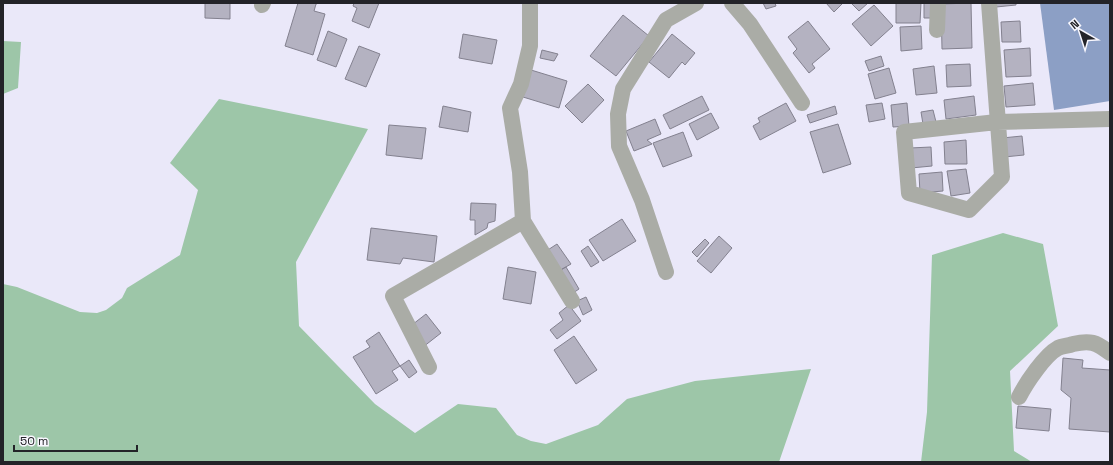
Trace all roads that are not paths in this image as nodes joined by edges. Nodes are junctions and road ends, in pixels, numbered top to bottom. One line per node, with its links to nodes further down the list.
1 (530, 3): 10 (street)
2 (696, 3): 11 (street)
3 (732, 3): 7 (street)
4 (938, 3): 6 (street)
5 (989, 3): 9 (street)
6 (937, 30)
7 (802, 103)
8 (1110, 119): 9 (street)
9 (997, 122): 9 (street)
10 (523, 221): 12 (street); 14 (street)
11 (666, 272)
12 (572, 300)
13 (1110, 353): 15 (street)
14 (429, 366)
15 (1019, 397)

